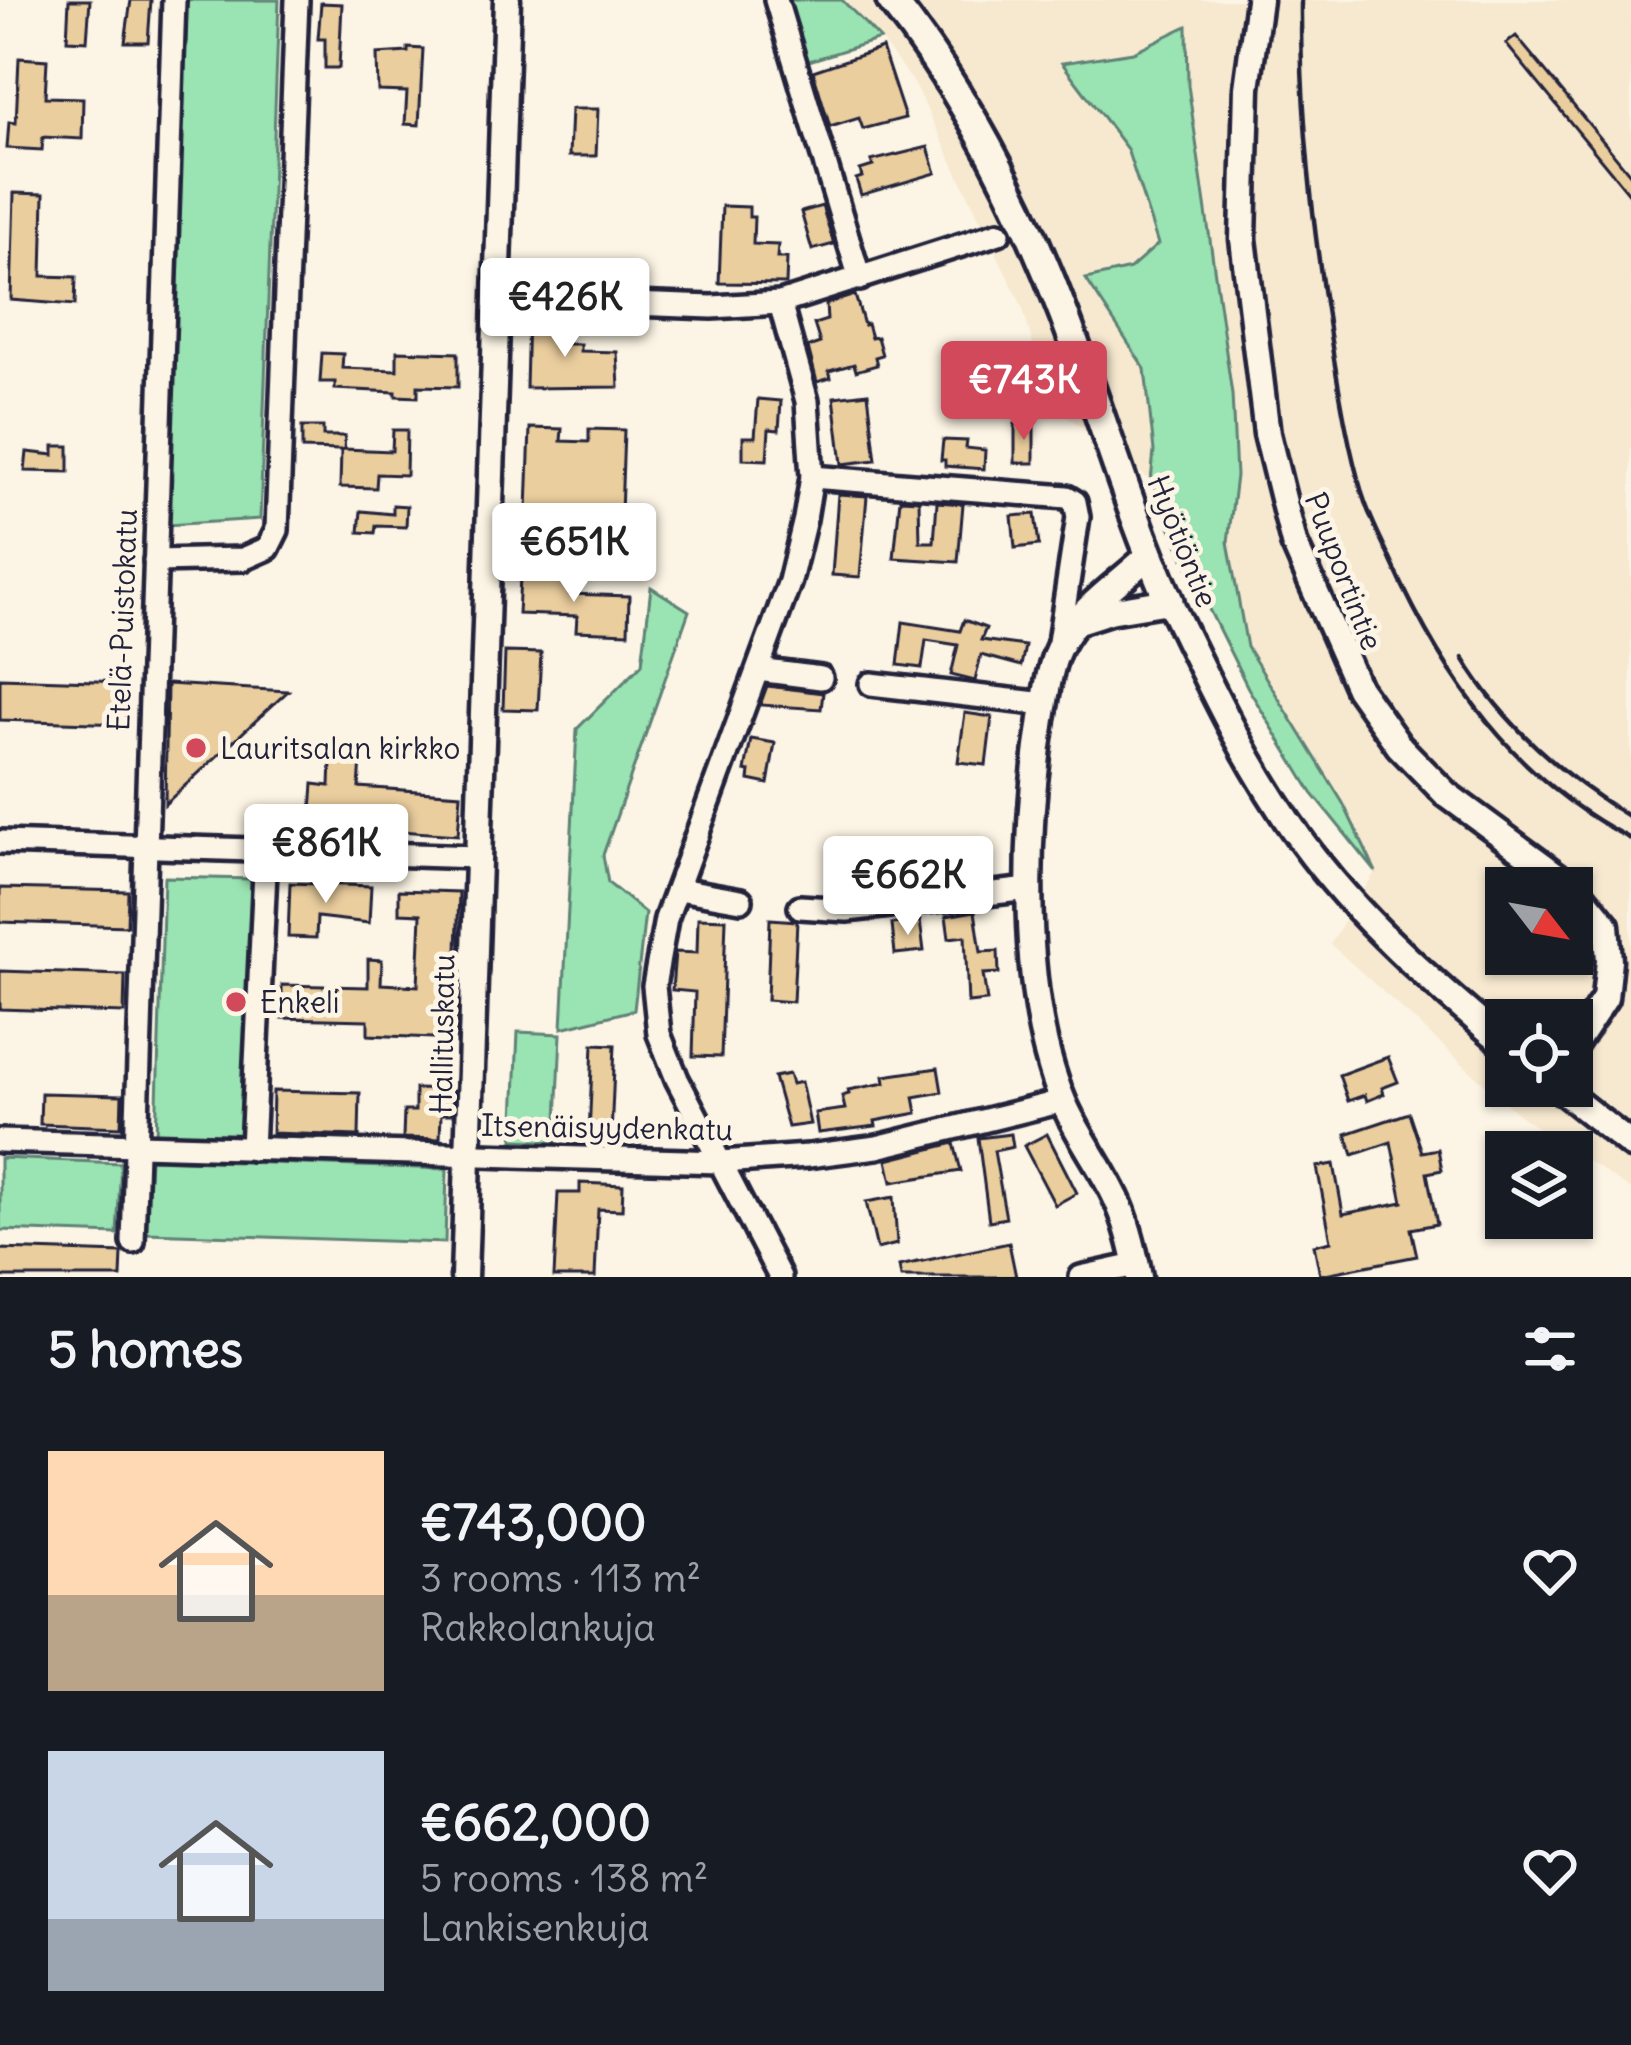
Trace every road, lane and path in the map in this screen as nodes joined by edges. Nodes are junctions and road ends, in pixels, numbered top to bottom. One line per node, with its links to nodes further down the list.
1 (174, 0): 13 (street, Etelä-Puistokatu)
2 (297, 0): 13 (street)
3 (507, 0): 9 (street, Hallituskatu)
4 (776, 0): 8 (street)
5 (891, 0): 12 (main road, Hyötiöntie)
6 (1259, 0): 29 (street, Puuportintie)
7 (999, 233): 8 (street)
8 (860, 279): 10 (street)
9 (498, 299): 10 (street); 24 (street, Hallituskatu)
10 (780, 303): 11 (street)
11 (812, 477): 16 (street); 17 (street)
12 (1148, 556): 14 (main road, Hyötiöntie); 15 (street)
13 (155, 561): 22 (street, Etelä-Puistokatu)
14 (1168, 601): 15 (street); 30 (street, Hyötiöntie)
15 (1078, 620): 16 (street)
16 (1058, 650): 20 (street)
17 (758, 670): 18 (street); 25 (street)
18 (821, 679)
19 (871, 684): 20 (street)
20 (1045, 704): 26 (street)
21 (0, 842): 22 (street)
22 (143, 846): 23 (street); 35 (street, Etelä-Puistokatu)
23 (266, 850): 24 (street); 36 (street)
24 (477, 857): 37 (street, Hallituskatu)
25 (679, 889): 27 (street); 38 (street)
26 (1029, 889): 28 (street); 31 (street)
27 (741, 900)
28 (800, 907)
29 (1593, 1016)
30 (1485, 1026)
31 (1063, 1102): 38 (street, Itsenäisyydenkatu); 40 (street)
32 (1583, 1107): 34 (street)
33 (0, 1141): 35 (street, Itsenäisyydenkatu)
34 (1631, 1145)
35 (134, 1146): 36 (street, Itsenäisyydenkatu); 39 (street, Etelä-Puistokatu)
36 (252, 1149): 37 (street, Itsenäisyydenkatu)
37 (468, 1154): 38 (street, Itsenäisyydenkatu); 41 (street, Hallituskatu)
38 (722, 1162): 42 (street)
39 (133, 1242)
40 (1138, 1271): 43 (street)
41 (471, 1276)
42 (780, 1277)
43 (1081, 1277)

